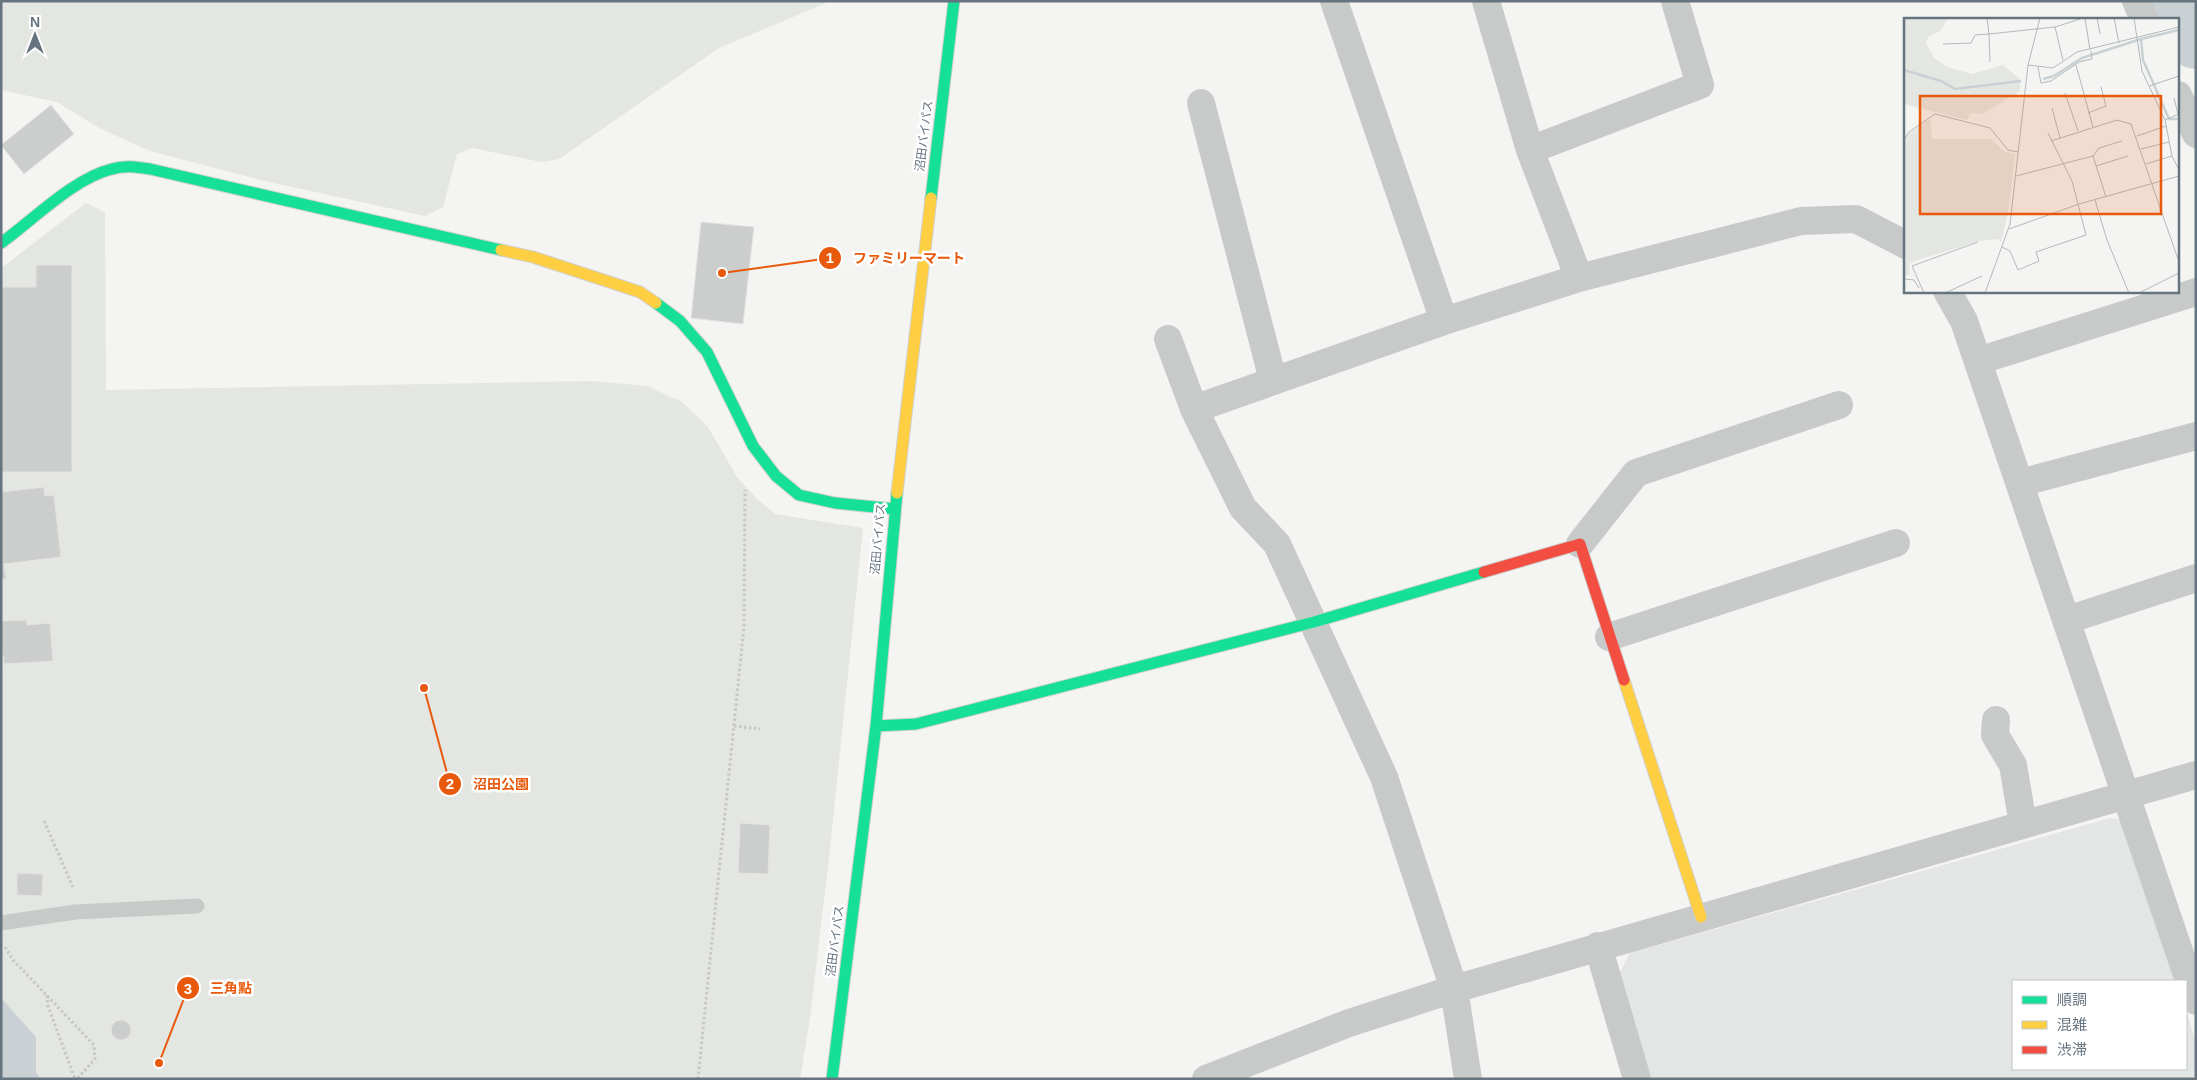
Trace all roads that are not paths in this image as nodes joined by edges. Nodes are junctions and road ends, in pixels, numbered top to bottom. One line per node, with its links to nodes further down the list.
1 (954, 1): 24 (street, 沼田バイパス)
2 (1334, 1): 16 (street)
3 (1486, 1): 10 (street)
4 (1675, 1): 10 (street)
5 (2136, 1): 6 (street)
6 (2144, 18)
7 (2180, 99): 9 (street)
8 (1201, 103): 19 (street)
9 (2196, 134)
10 (1530, 150): 13 (street)
11 (1, 243): 24 (street)
12 (1904, 243): 13 (street)
13 (1579, 278): 16 (street)
14 (1948, 292): 18 (street)
15 (2196, 292): 18 (street)
16 (1444, 321): 19 (street)
17 (1168, 339): 21 (street)
18 (1978, 361): 23 (street)
19 (1273, 380): 21 (street)
20 (1839, 405): 26 (street)
21 (1194, 409): 29 (street)
22 (2196, 436): 23 (street)
23 (2020, 484): 28 (street)
24 (894, 509): 32 (street, 沼田バイパス)
25 (1896, 543): 30 (street)
26 (1580, 544): 29 (street); 30 (street)
27 (2196, 578): 28 (street)
28 (2067, 620): 34 (street)
29 (1314, 622): 32 (street); 40 (street)
30 (1609, 637): 37 (street)
31 (1996, 720): 35 (street)
32 (876, 726): 42 (street, 沼田バイパス)
33 (2196, 775): 34 (street)
34 (2126, 794): 35 (street); 41 (street)
35 (2022, 824): 37 (street)
36 (197, 906): 38 (lane)
37 (1701, 917): 39 (street)
38 (1, 923)
39 (1598, 946): 40 (street); 45 (street)
40 (1454, 989): 43 (street); 44 (street)
41 (2196, 1001)
42 (832, 1079)
43 (1206, 1079)
44 (1468, 1079)
45 (1636, 1079)

